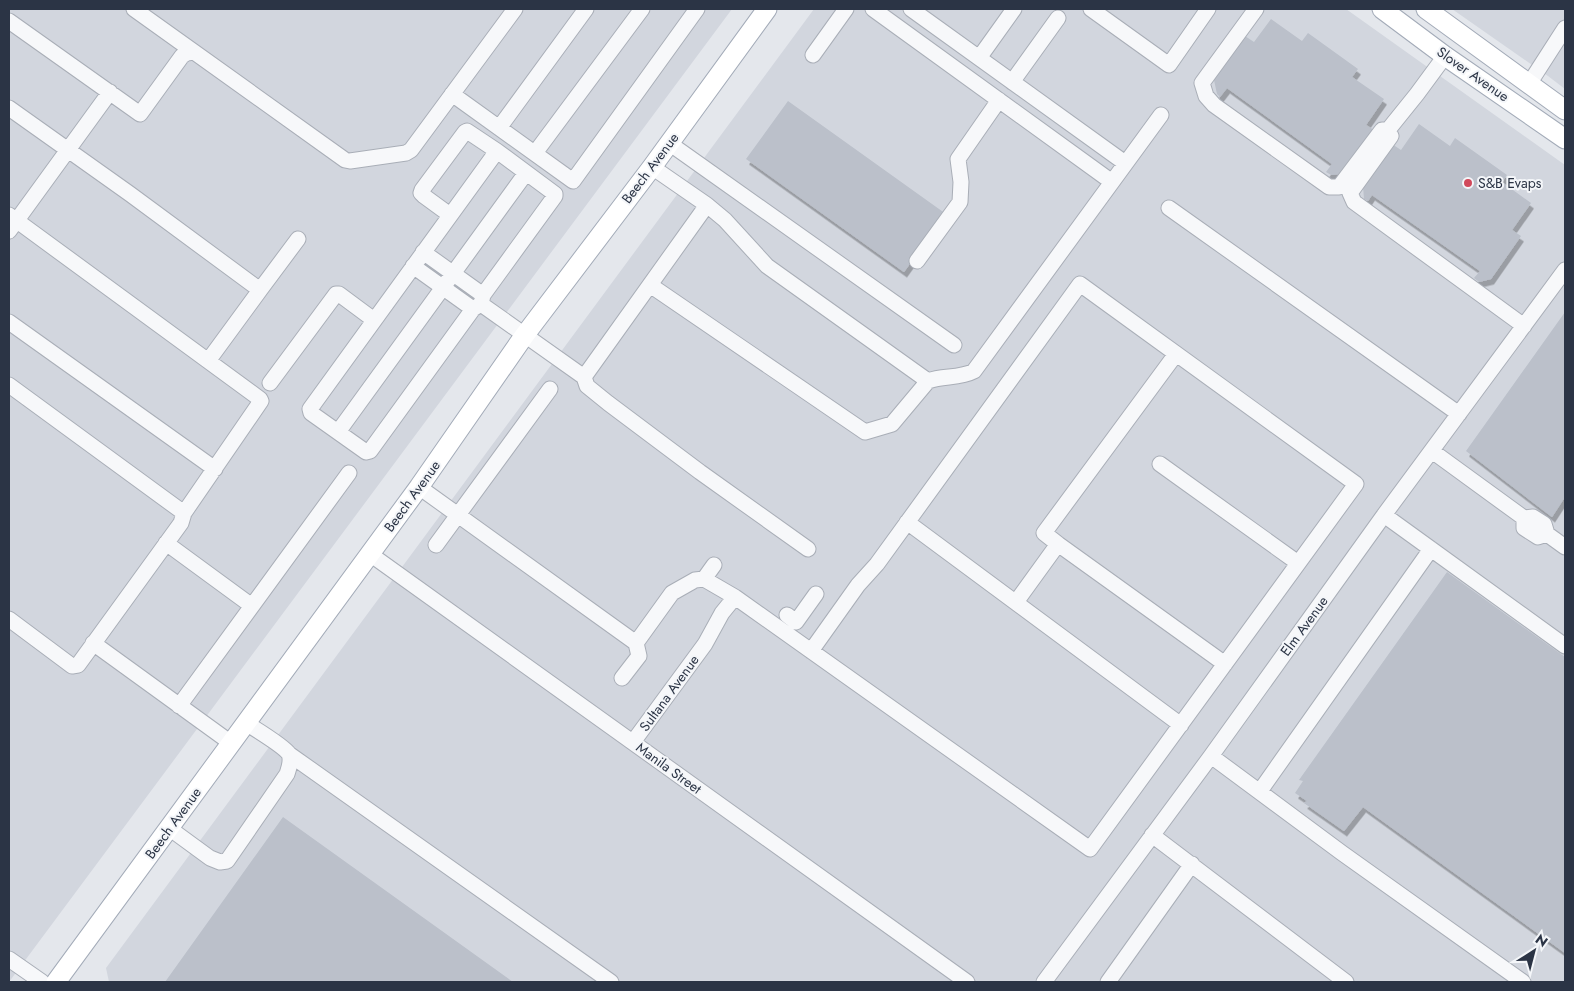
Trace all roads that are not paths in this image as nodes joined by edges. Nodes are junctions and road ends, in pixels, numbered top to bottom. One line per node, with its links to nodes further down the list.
1 (134, 9): 19 (street)
2 (514, 9): 26 (street)
3 (586, 9): 31 (street)
4 (642, 9): 37 (street)
5 (698, 9): 37 (street)
6 (767, 9): 34 (main road, Beech Avenue)
7 (846, 9): 20 (street)
8 (873, 9): 27 (street)
9 (911, 9): 22 (street)
10 (1014, 9): 22 (street)
11 (1091, 9): 12 (street)
12 (1208, 9)
13 (1256, 9): 32 (street)
14 (1382, 9): 21 (main road, Slover Avenue)
15 (1426, 9): 24 (main road, Slover Avenue)
16 (1058, 18): 23 (street)
17 (9, 21): 25 (street)
18 (1565, 28): 24 (street)
19 (194, 52): 25 (street); 26 (street)
20 (812, 55)
21 (1445, 56): 32 (street); 33 (main road, Slover Avenue)
22 (979, 58): 23 (street)
23 (1012, 82): 38 (street)
24 (1529, 84): 29 (main road, Slover Avenue)
25 (110, 92): 35 (street)
26 (452, 94): 31 (street)
27 (999, 100): 41 (street); 48 (street)
28 (9, 108): 35 (street)
29 (1565, 110)
30 (1161, 115): 38 (street)
31 (500, 128): 37 (street)
32 (1388, 130): 58 (street)
33 (1565, 139)
34 (669, 143): 39 (main road, Beech Avenue); 60 (street)
35 (68, 150): 45 (street); 54 (street)
36 (497, 151): 40 (street); 44 (street); 44 (street)
37 (535, 153)
38 (1125, 163): 41 (street)
39 (652, 167): 42 (street); 59 (main road, Beech Avenue)
40 (526, 173): 51 (street); 55 (street)
41 (1112, 182): 64 (street)
42 (708, 205): 52 (street); 64 (street)
43 (1169, 208): 68 (street)
44 (450, 215): 47 (street)
45 (11, 222): 62 (street)
46 (298, 239): 54 (street)
47 (423, 252): 49 (street); 51 (street)
48 (918, 262)
49 (414, 266): 53 (street); 56 (street)
50 (1565, 270): 58 (street, Elm Avenue)
51 (453, 274): 53 (street); 55 (street)
52 (650, 285): 63 (street); 64 (street)
53 (443, 288): 55 (street); 69 (street)
54 (260, 290): 62 (street)
55 (479, 303): 59 (street); 69 (street)
56 (374, 320): 65 (street); 69 (street)
57 (9, 322): 72 (street)
58 (1524, 326): 68 (street, Elm Avenue)
59 (524, 336): 63 (street); 74 (main road, Beech Avenue)
60 (954, 345)
61 (1176, 354): 78 (street); 80 (street); 86 (street)
62 (208, 361): 72 (street)
63 (584, 376): 83 (street)
64 (928, 381)
65 (270, 383)
66 (9, 384): 75 (street)
67 (550, 389): 77 (street)
68 (1459, 414): 70 (street, Elm Avenue)
69 (338, 432)
70 (1432, 451): 76 (street, Elm Avenue); 82 (street)
71 (1160, 464): 86 (street)
72 (215, 469): 75 (street)
73 (349, 473): 92 (street)
74 (419, 487): 77 (street); 85 (main road, Beech Avenue)
75 (184, 512): 79 (street)
76 (1384, 515): 84 (street); 107 (street, Elm Avenue)
77 (458, 516): 81 (street); 96 (street)
78 (907, 522): 91 (street); 98 (street)
79 (166, 543): 92 (street); 95 (street)
80 (1058, 544): 91 (street); 99 (street)
81 (436, 545)
82 (1565, 547)
83 (808, 549)
84 (1431, 549): 97 (street); 108 (street)
85 (370, 554): 102 (main road, Beech Avenue); 104 (street, Manila Street)
86 (1298, 563): 99 (street)
87 (714, 565): 88 (street)
88 (704, 579): 90 (street); 96 (street)
89 (816, 594): 93 (street)
90 (735, 597): 98 (street); 104 (street, Sultana Avenue)
91 (1016, 602): 103 (street)
92 (252, 606): 101 (street)
93 (786, 615)
94 (9, 619): 95 (street)
95 (93, 643): 101 (street)
96 (636, 643): 100 (street)
97 (1565, 646)
98 (811, 651): 103 (street)
99 (1225, 664): 103 (street)
100 (622, 678)
101 (179, 706): 105 (street)
102 (246, 723): 105 (main road, Beech Avenue); 106 (street)
103 (1181, 724)
104 (634, 742): 116 (street, Manila Street)
105 (231, 743): 109 (main road, Beech Avenue)
106 (289, 754): 109 (street); 115 (street)
107 (1211, 756): 108 (street); 110 (street, Elm Avenue)
108 (1260, 791): 120 (street)
109 (169, 828): 114 (main road, Beech Avenue)
110 (1152, 835): 111 (street); 117 (street, Elm Avenue)
111 (1192, 864): 118 (street); 119 (street)
112 (9, 958): 113 (street)
113 (42, 982)
114 (56, 982)
115 (611, 982)
116 (967, 982)
117 (1044, 982)
118 (1108, 982)
119 (1346, 982)
120 (1523, 982)

